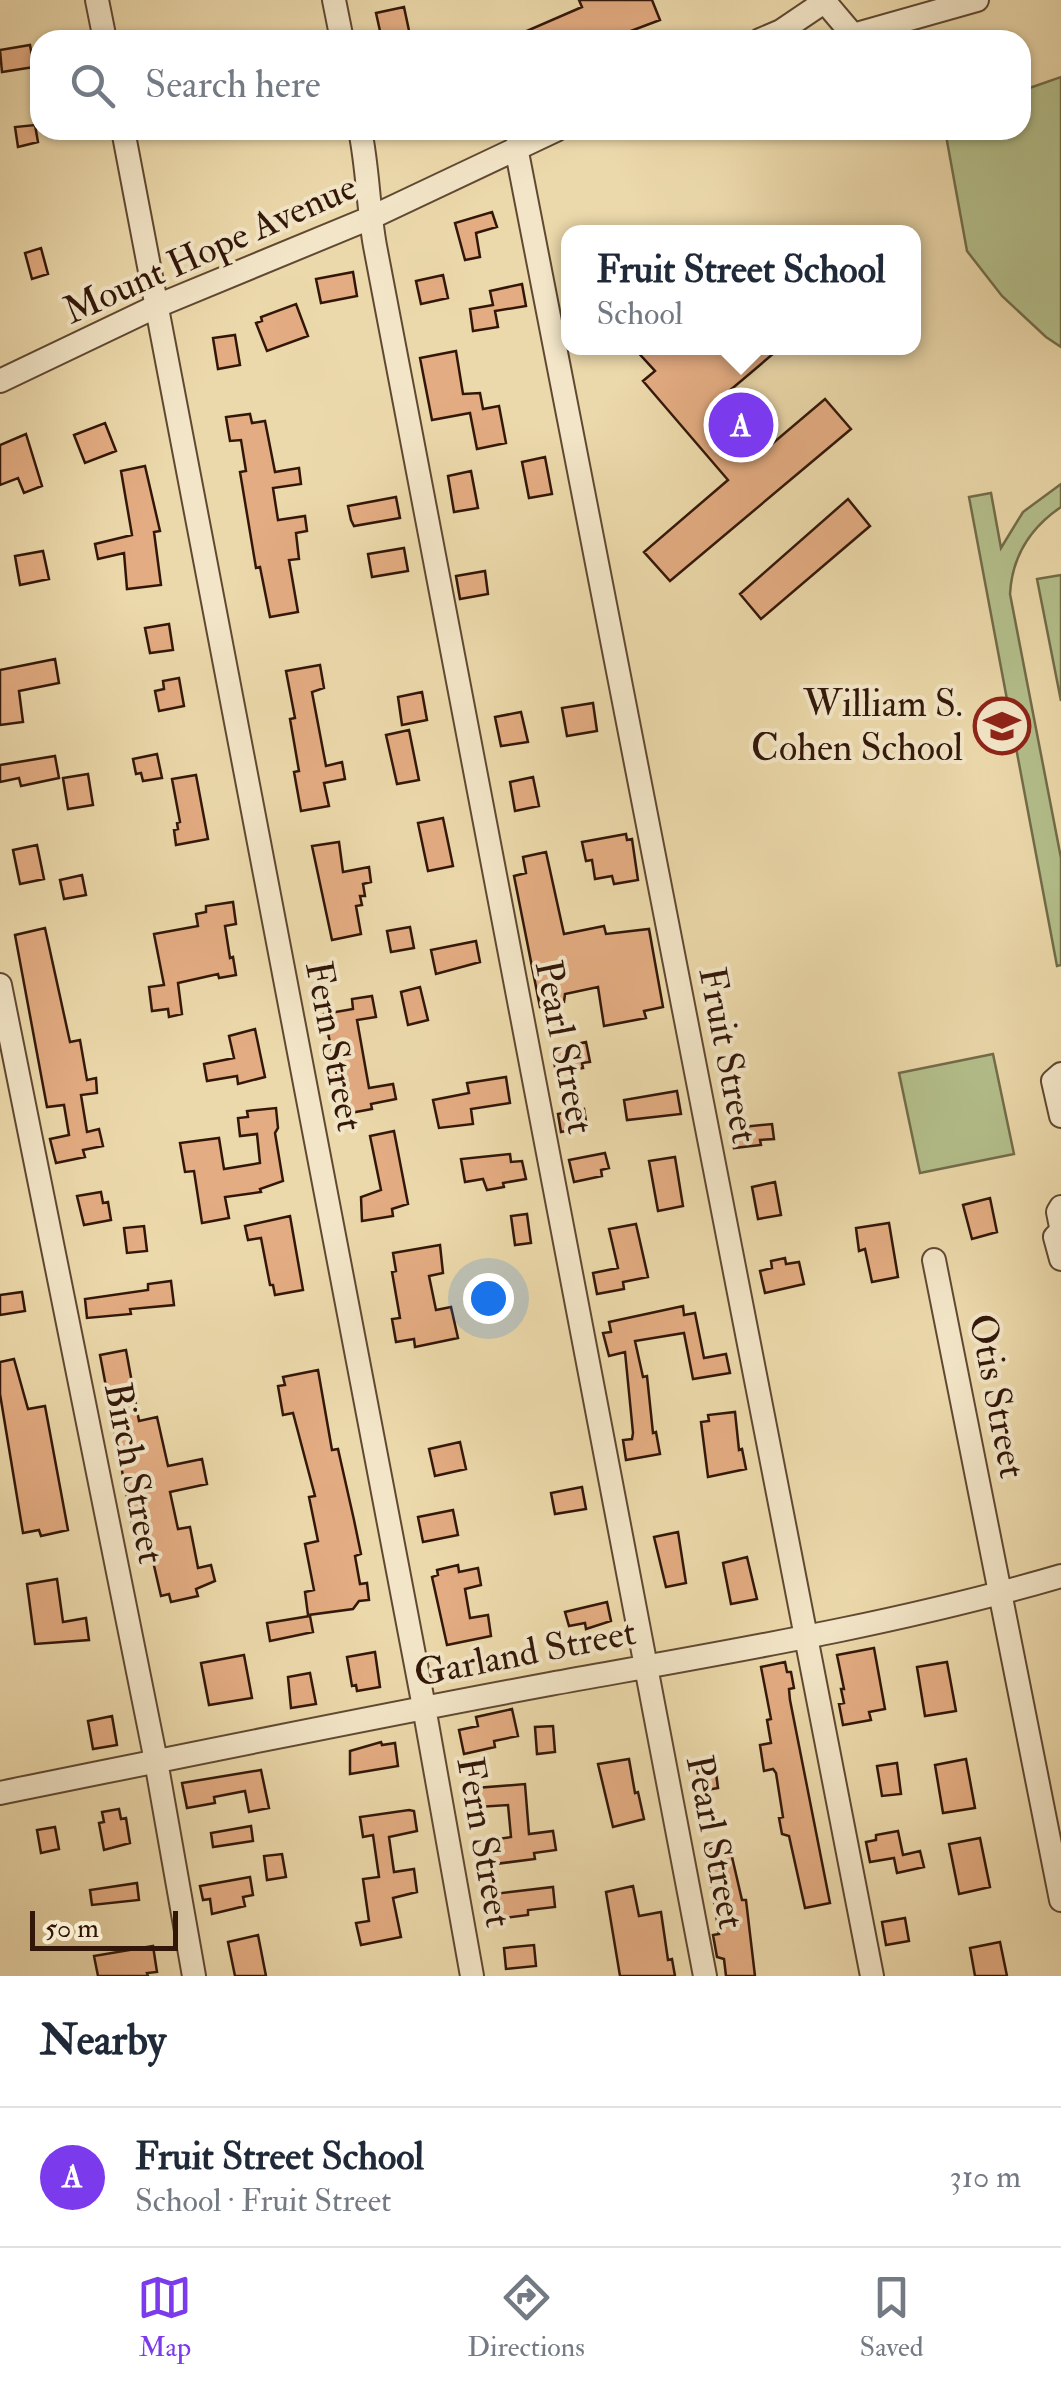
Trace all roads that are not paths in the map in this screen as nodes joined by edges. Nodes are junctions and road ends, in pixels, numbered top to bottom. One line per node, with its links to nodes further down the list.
1 (98, 0): 5 (street)
2 (334, 0): 6 (street)
3 (978, 0): 9 (street)
4 (826, 1): 7 (street); 8 (street)
5 (103, 30)
6 (340, 30)
7 (782, 30)
8 (850, 30)
9 (868, 30)
10 (125, 140): 15 (street, Fern Street)
11 (362, 140): 14 (street, Pearl Street)
12 (534, 140): 13 (street, Mount Hope Avenue)
13 (516, 148): 14 (street, Mount Hope Avenue); 26 (street, Fruit Street)
14 (370, 218): 15 (street, Mount Hope Avenue); 27 (street, Pearl Street)
15 (157, 306): 16 (street, Mount Hope Avenue); 28 (street, Fern Street)
16 (0, 381)
17 (0, 985): 29 (street, Birch Street)
18 (1061, 1074): 19 (street)
19 (1061, 1116)
20 (1061, 1207): 21 (street)
21 (1061, 1229): 22 (street)
22 (1061, 1259)
23 (934, 1260): 25 (street, Otis Street)
24 (1061, 1576): 25 (street, Garland Street)
25 (1002, 1594): 26 (street, Garland Street); 31 (street, Otis Street)
26 (804, 1636): 27 (street, Garland Street); 35 (street, Fruit Street)
27 (646, 1666): 28 (street, Garland Street); 34 (street, Pearl Street)
28 (424, 1708): 29 (street, Garland Street); 33 (street, Fern Street)
29 (156, 1762): 30 (street, Garland Street); 32 (street, Birch Street)
30 (0, 1793)
31 (1061, 1900)
32 (194, 1976)
33 (472, 1976)
34 (705, 1976)
35 (872, 1976)

